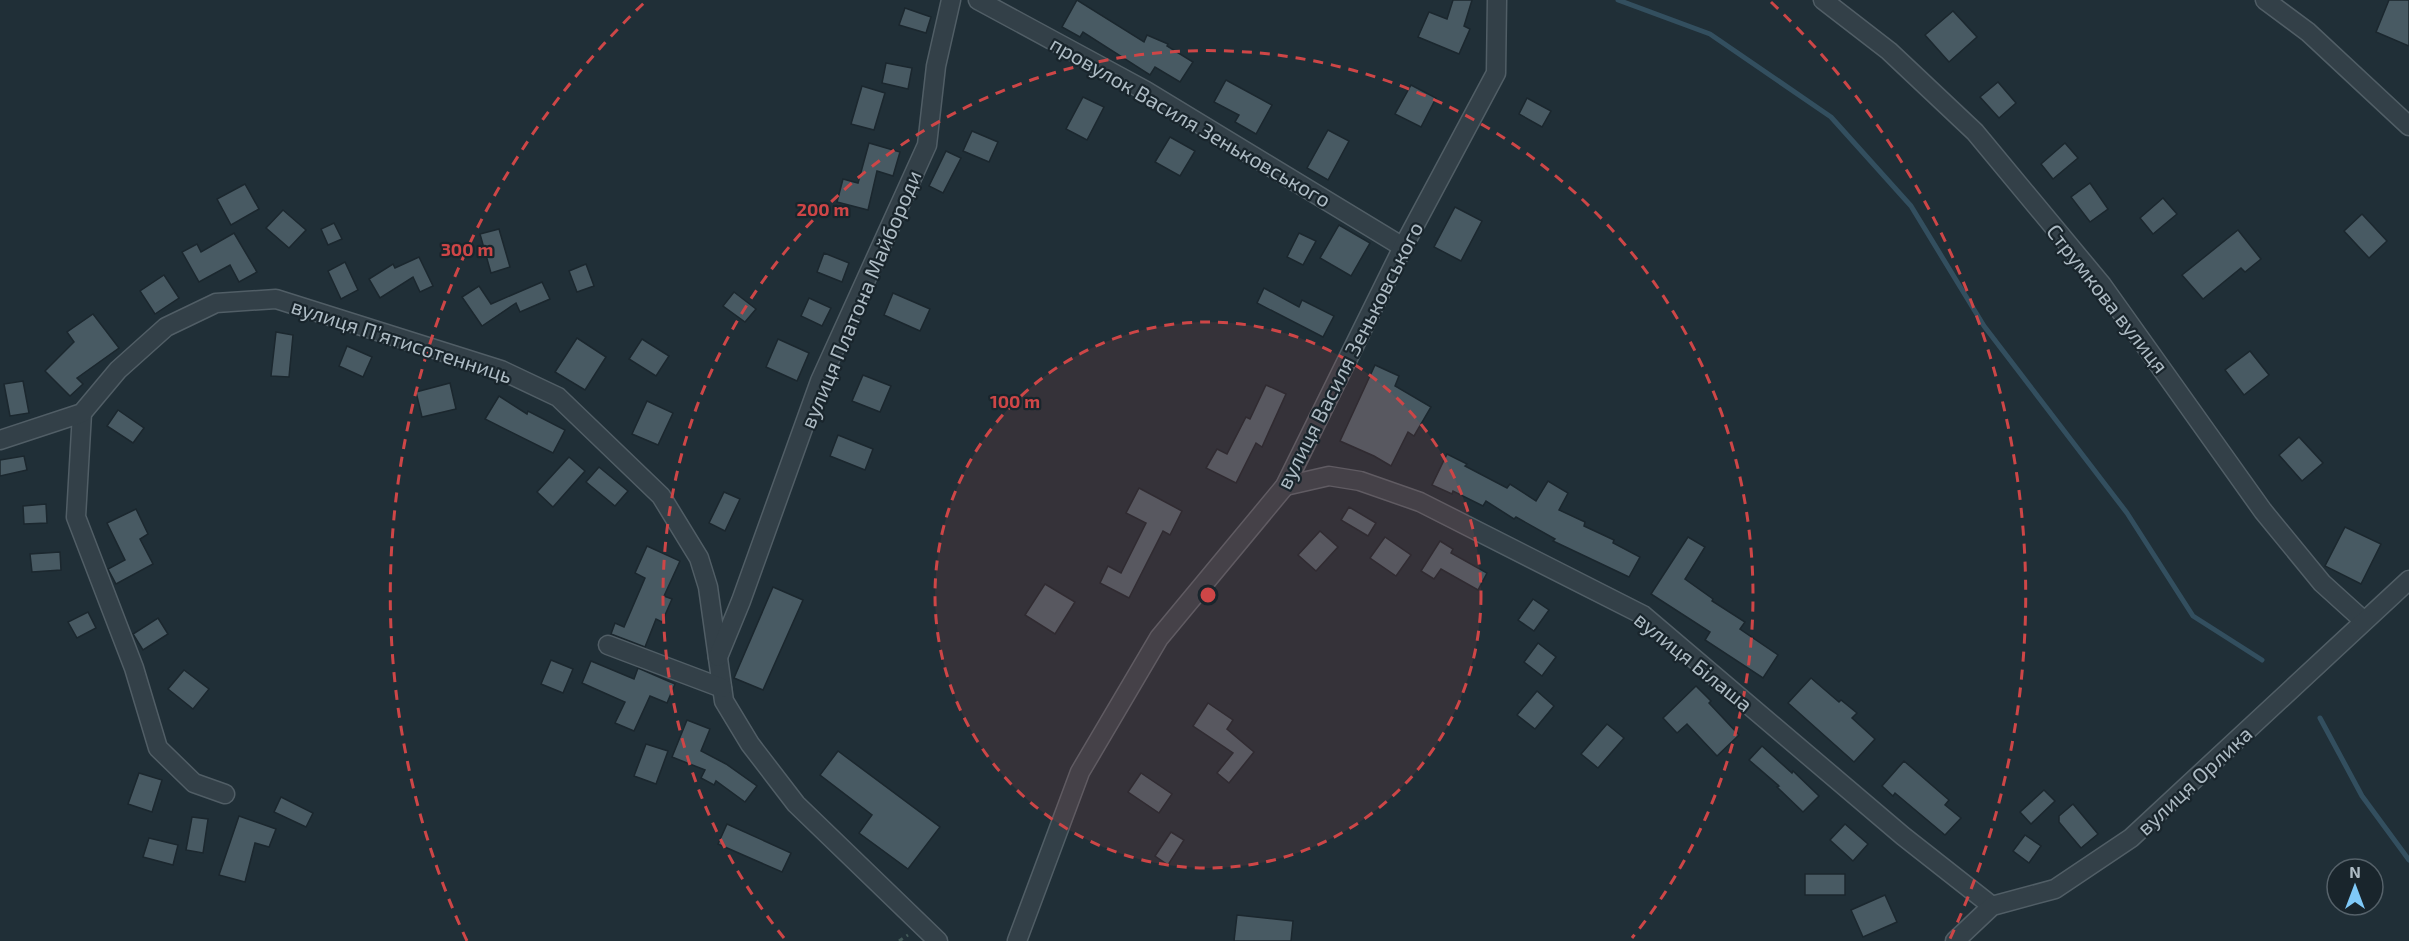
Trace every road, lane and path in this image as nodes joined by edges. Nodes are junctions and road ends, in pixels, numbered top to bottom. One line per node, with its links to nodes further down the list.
1 (951, 0): 14 (street, вулиця Платона Майбороди)
2 (978, 0): 7 (street, провулок Василя Зеньковського)
3 (1497, 0): 7 (street, вулиця Василя Зеньковського)
4 (1823, 0): 12 (street, Струмкова вулиця)
5 (2265, 0): 6 (street)
6 (2409, 126)
7 (1403, 247): 10 (street, вулиця Василя Зеньковського)
8 (81, 413): 9 (street); 14 (street, вулиця Пʼятисотенниць); 16 (street)
9 (0, 440)
10 (1286, 486): 17 (street, вулиця Білаша); 19 (street, вулиця Василя Зеньковського)
11 (2409, 580): 12 (street, вулиця Орлика)
12 (2364, 621): 17 (street, вулиця Орлика)
13 (608, 645): 15 (street)
14 (717, 658): 15 (street, вулиця Пʼятисотенниць)
15 (722, 688): 18 (street, вулиця Пʼятисотенниць)
16 (225, 794)
17 (1992, 906): 20 (street, вулиця Орлика)
18 (938, 941)
19 (1017, 941)
20 (1955, 941)

